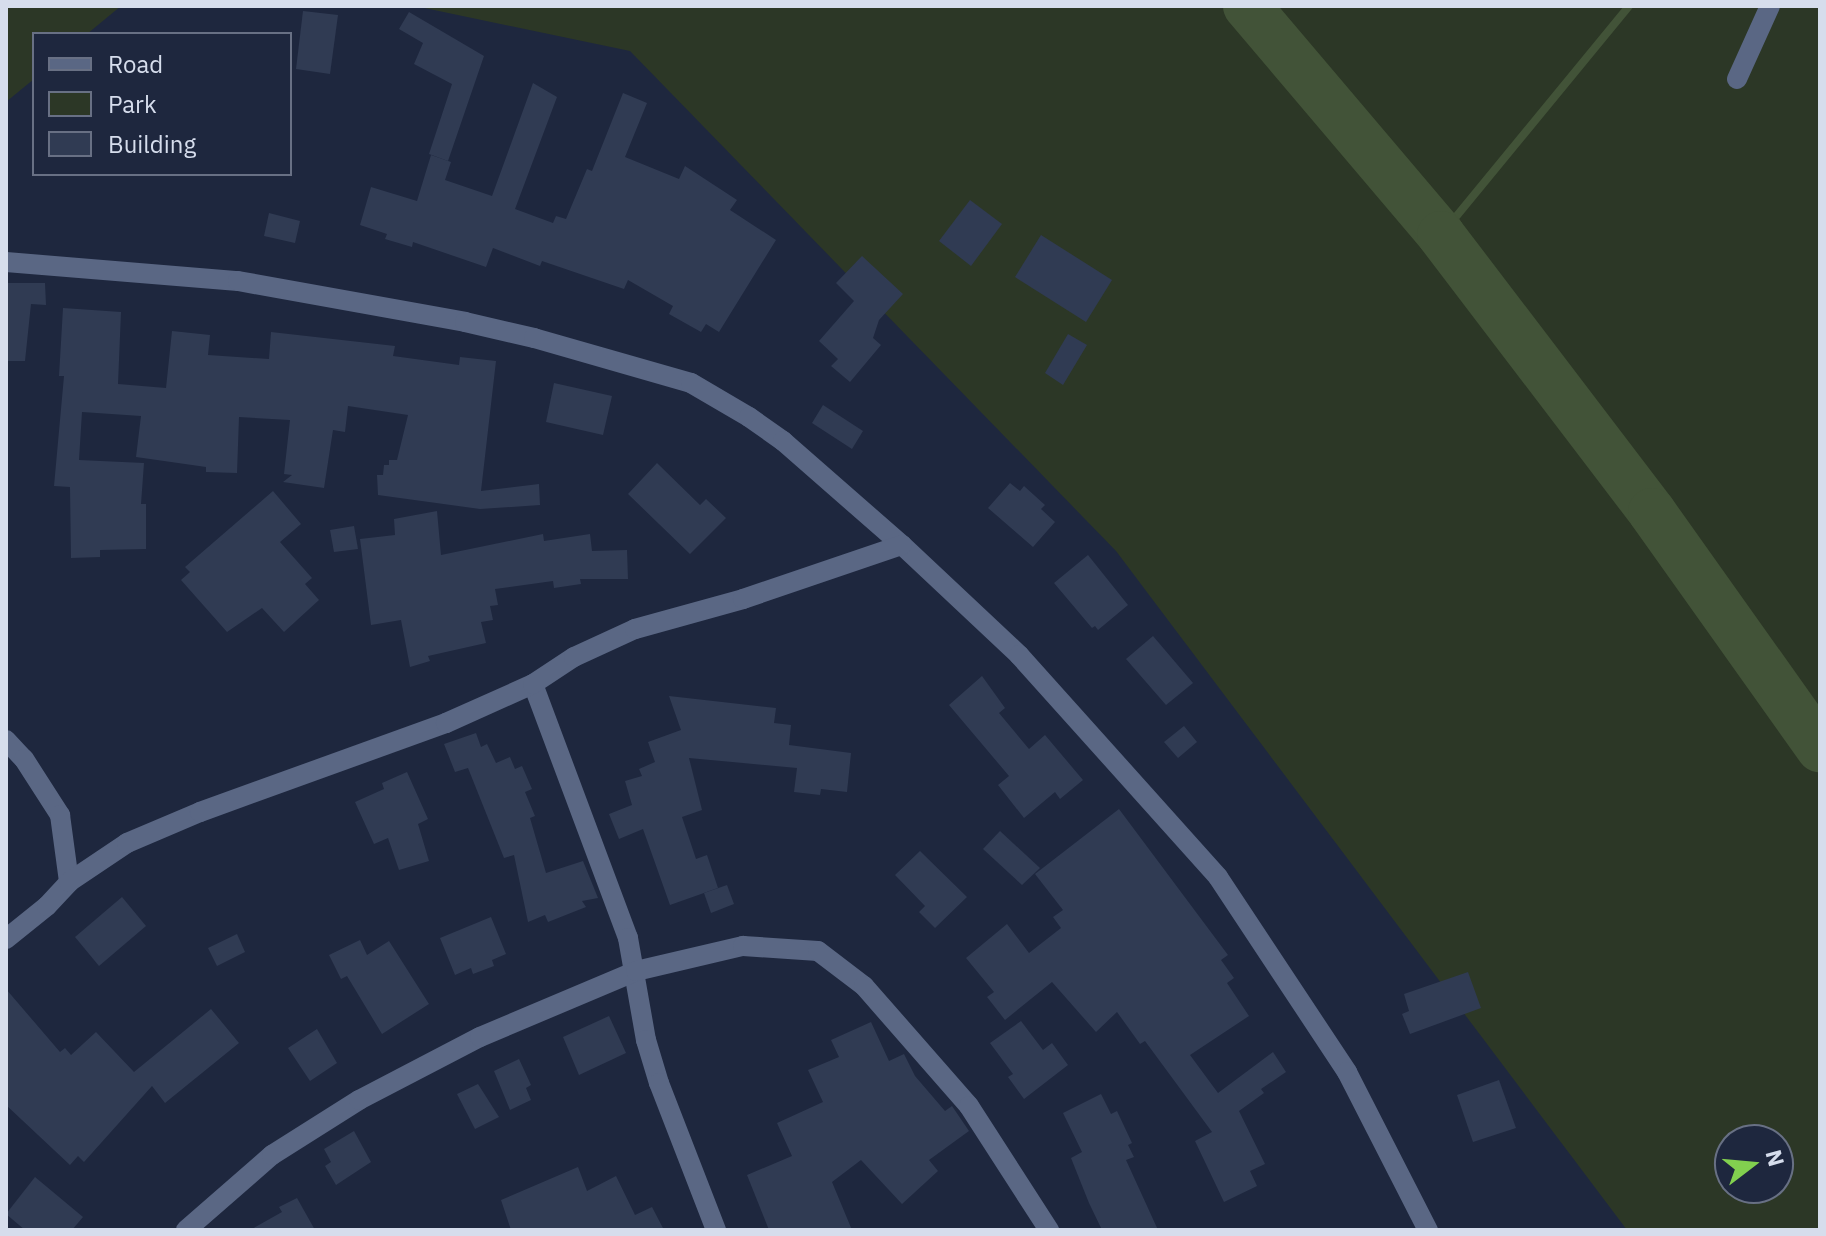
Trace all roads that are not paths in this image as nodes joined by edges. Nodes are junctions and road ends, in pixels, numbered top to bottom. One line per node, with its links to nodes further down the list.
1 (1770, 6): 2 (street)
2 (1737, 79)
3 (6, 262): 4 (street)
4 (902, 545): 5 (street); 13 (street)
5 (533, 684): 7 (street); 9 (street)
6 (6, 740): 7 (street)
7 (69, 882): 8 (street)
8 (6, 939)
9 (636, 971): 10 (street); 11 (street); 12 (street)
10 (186, 1230)
11 (716, 1230)
12 (1049, 1230)
13 (1428, 1230)

